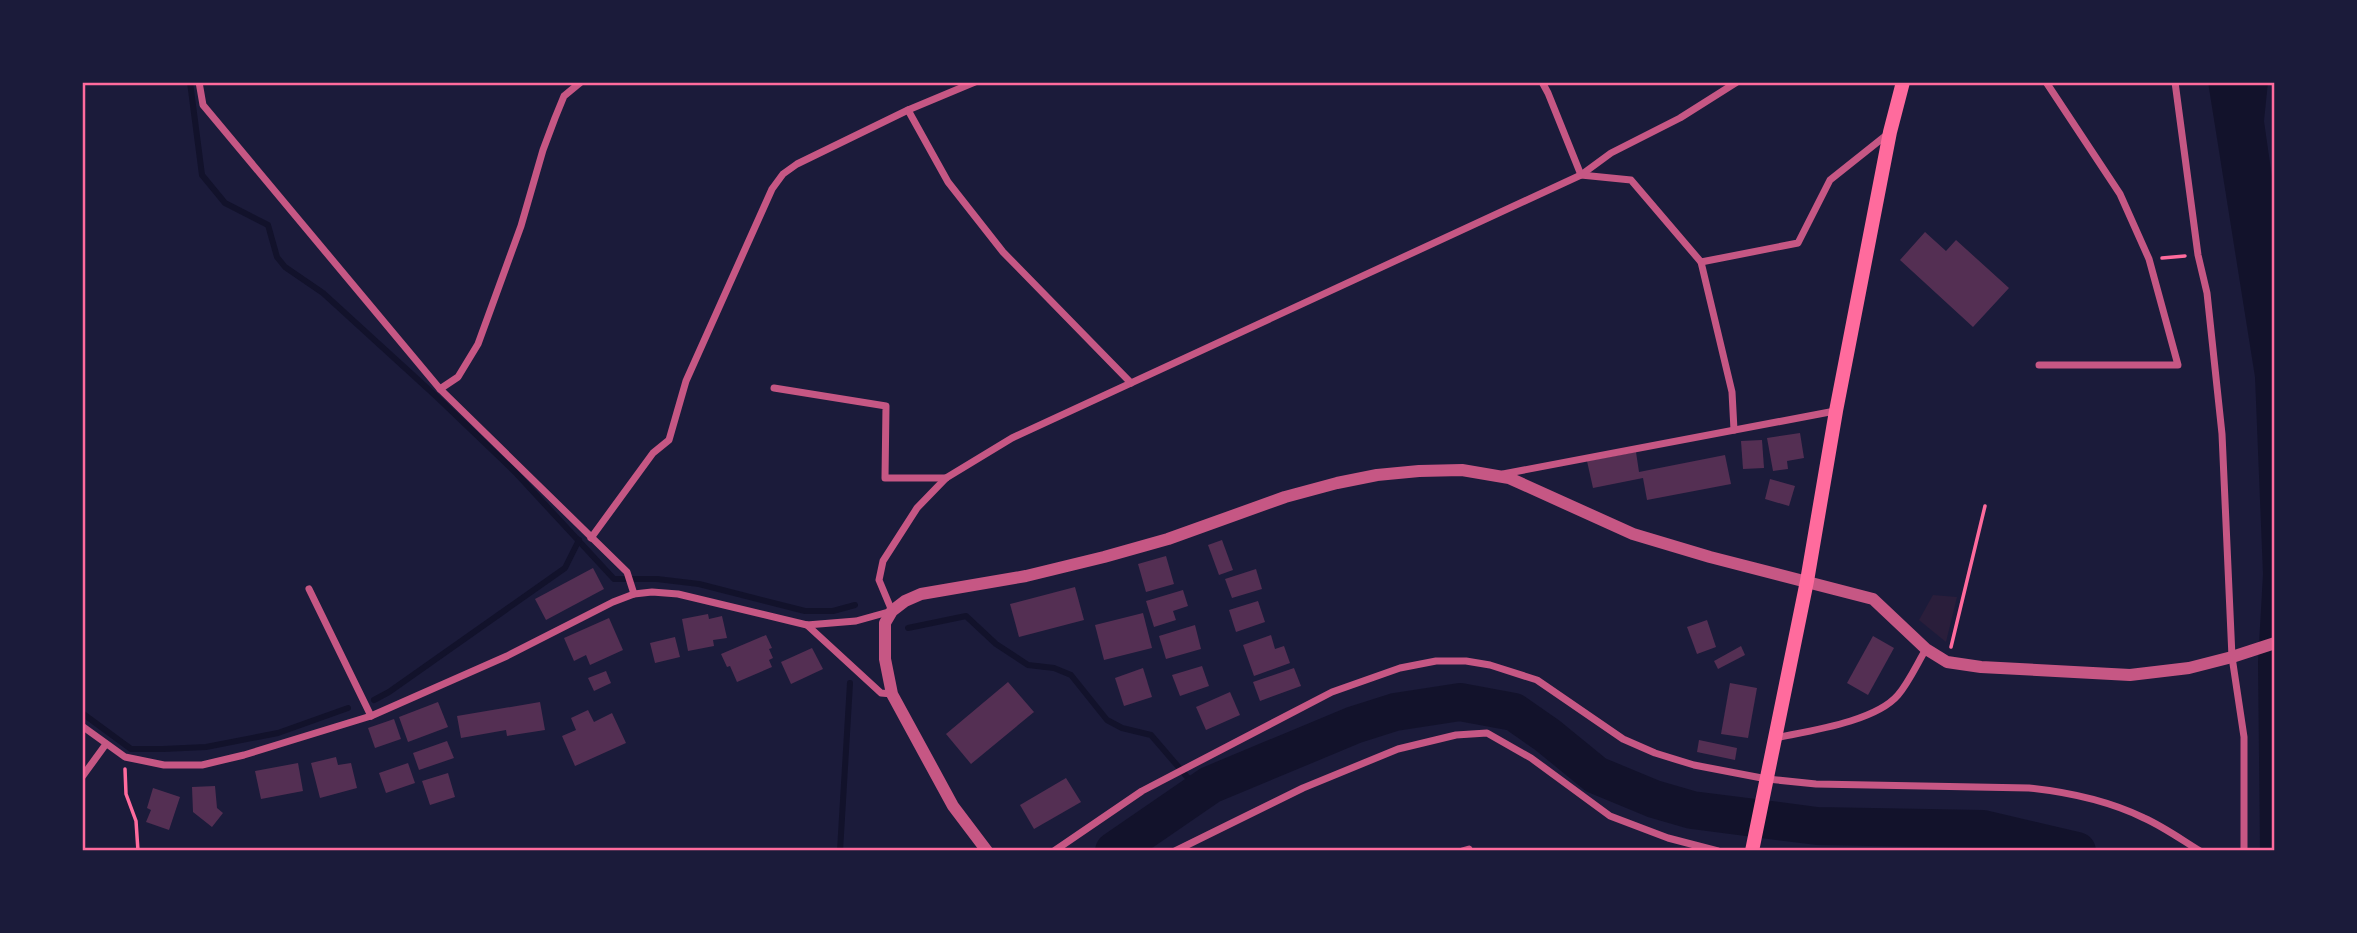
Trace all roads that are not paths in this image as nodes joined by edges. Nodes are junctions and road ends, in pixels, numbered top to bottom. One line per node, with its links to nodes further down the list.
1 (199, 82): 16 (street)
2 (581, 82): 16 (street)
3 (975, 82): 9 (street)
4 (1542, 82): 11 (street)
5 (1737, 82): 11 (street)
6 (1903, 82): 10 (main road)
7 (2046, 82): 13 (street)
8 (2175, 82): 29 (street)
9 (908, 110): 14 (street); 21 (street)
10 (1890, 132): 12 (street); 17 (main road)
11 (1581, 175): 12 (street); 14 (street)
12 (1701, 262): 18 (street)
13 (2039, 365)
14 (1131, 383): 20 (street)
15 (774, 388): 20 (street)
16 (440, 389): 21 (street)
17 (1836, 411): 18 (street); 22 (main road)
18 (1734, 430): 19 (street)
19 (1498, 475): 22 (street); 25 (street)
20 (946, 478): 25 (street)
21 (590, 538): 24 (street)
22 (1807, 581): 28 (street); 33 (main road)
23 (309, 589): 31 (street)
24 (633, 590): 26 (street); 31 (street)
25 (892, 611): 26 (street); 30 (street)
26 (807, 625): 30 (street)
27 (2275, 643): 29 (street)
28 (1926, 649): 29 (street); 33 (street)
29 (2232, 657): 43 (street)
30 (892, 694): 38 (street)
31 (372, 716): 34 (street)
32 (82, 726): 34 (street)
33 (1775, 738): 36 (main road)
34 (106, 744): 35 (street)
35 (82, 777)
36 (1766, 784): 37 (main road); 39 (street); 42 (street)
37 (1752, 850)
38 (986, 851)
39 (1054, 851)
40 (1175, 851): 41 (street)
41 (1718, 851)
42 (2200, 851)
43 (2245, 851)

